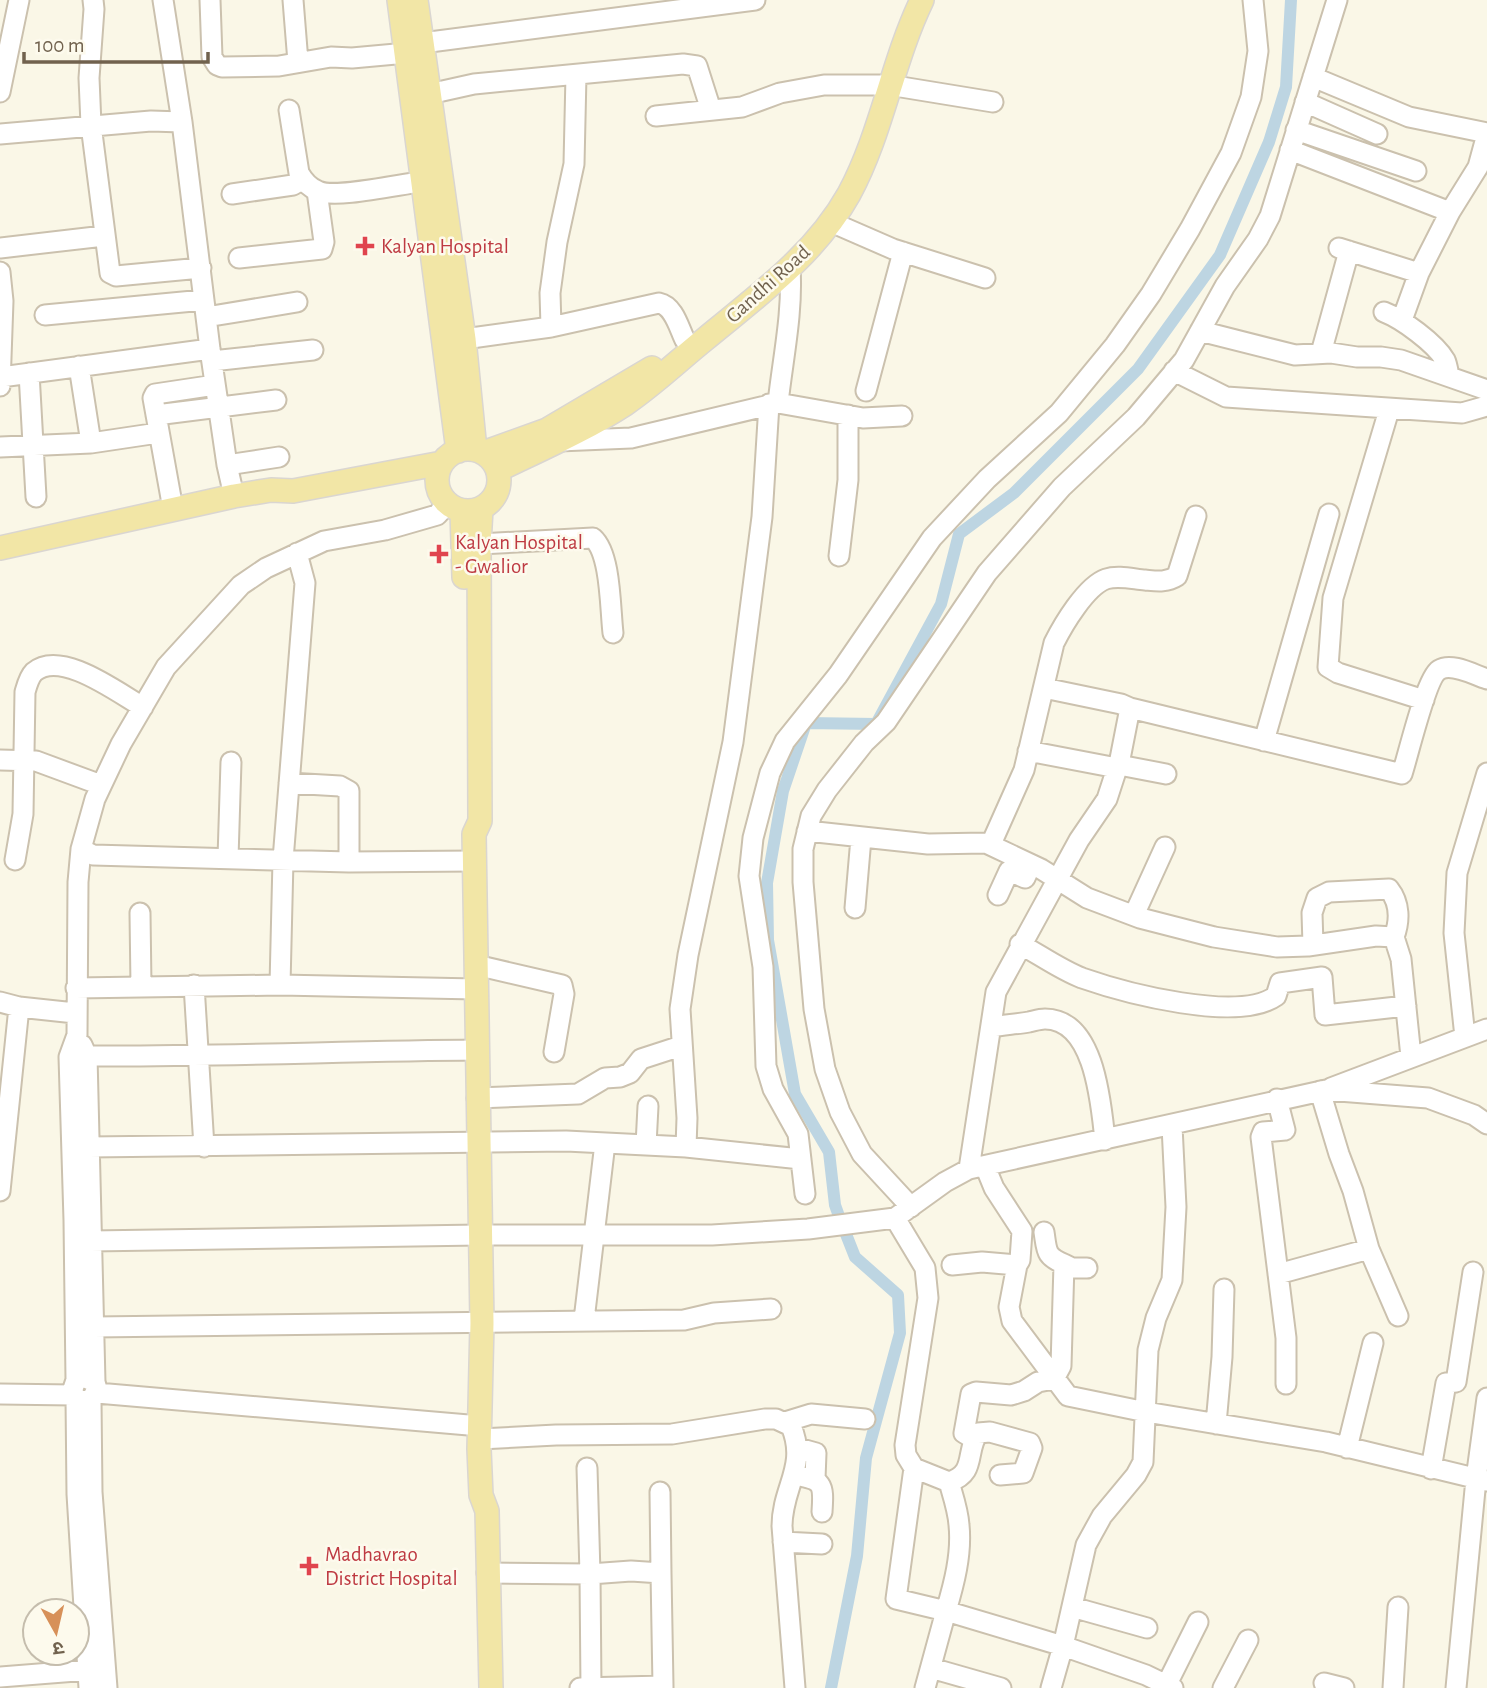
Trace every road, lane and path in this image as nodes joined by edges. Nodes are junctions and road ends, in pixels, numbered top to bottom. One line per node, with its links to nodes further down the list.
1 (19, 0): 14 (street)
2 (93, 0): 29 (street)
3 (163, 0): 28 (street)
4 (210, 0): 16 (street)
5 (293, 0): 16 (street)
6 (399, 0): 15 (main road)
7 (416, 0): 15 (main road)
8 (755, 0): 13 (street)
9 (906, 0): 19 (main road)
10 (922, 0): 19 (main road, Gandhi Road)
11 (1253, 0): 168 (street)
12 (1337, 0): 18 (street)
13 (619, 9): 15 (street)
14 (5, 44): 20 (street)
15 (415, 48): 16 (street); 21 (main road); 37 (main road)
16 (298, 62)
17 (576, 75): 21 (street); 26 (street); 55 (street)
18 (1313, 77): 23 (street); 24 (street)
19 (883, 84): 22 (street); 26 (street); 41 (main road, Gandhi Road); 58 (main road)
20 (0, 92)
21 (429, 94): 37 (main road)
22 (993, 102)
23 (1305, 102): 31 (street); 33 (street)
24 (1387, 107): 31 (street); 32 (street)
25 (289, 110): 38 (street)
26 (711, 110): 27 (street)
27 (656, 116)
28 (182, 122): 29 (street); 47 (street)
29 (91, 125): 30 (street); 42 (street)
30 (0, 134)
31 (1377, 134): 34 (street)
32 (1487, 134): 40 (street)
33 (1293, 140): 34 (street); 36 (street); 56 (street)
34 (1370, 155): 35 (street); 36 (street)
35 (1416, 171)
36 (1362, 178): 40 (street)
37 (432, 180): 38 (street); 57 (main road); 85 (main road)
38 (310, 185): 39 (street); 45 (street)
39 (232, 194)
40 (1450, 212): 49 (street)
41 (831, 222): 44 (street); 46 (main road, Gandhi Road)
42 (104, 236): 43 (street); 47 (street)
43 (0, 248)
44 (903, 252): 50 (street); 71 (street)
45 (239, 258)
46 (790, 267): 73 (street); 80 (main road, Gandhi Road)
47 (201, 268): 52 (street)
48 (0, 272): 67 (street)
49 (1419, 273): 54 (street); 60 (street)
50 (985, 278)
51 (297, 302): 52 (street)
52 (205, 308): 53 (street); 61 (street)
53 (45, 315)
54 (1397, 318): 62 (street); 66 (street)
55 (551, 327): 57 (street); 58 (street)
56 (1200, 331): 60 (street); 64 (street)
57 (464, 339): 85 (main road)
58 (685, 340): 80 (main road)
59 (313, 350): 61 (street)
60 (1321, 353): 62 (street)
61 (211, 355): 63 (street); 68 (street)
62 (1393, 359): 66 (street)
63 (79, 366): 65 (street); 81 (street)
64 (1174, 372): 76 (street); 115 (street)
65 (29, 373): 67 (street); 82 (street)
66 (1449, 376): 70 (street)
67 (1, 377): 69 (street)
68 (215, 385): 75 (street); 79 (street)
69 (0, 386)
70 (1487, 390)
71 (866, 391)
72 (276, 400): 75 (street)
73 (773, 403): 77 (street); 80 (street); 149 (street)
74 (1487, 406): 76 (street)
75 (219, 408): 79 (street); 86 (street)
76 (1389, 410): 102 (street)
77 (848, 415): 78 (street); 97 (street)
78 (902, 416)
79 (157, 424): 81 (street); 91 (street)
80 (551, 436): 85 (main road)
81 (91, 443): 82 (street)
82 (34, 446): 83 (street); 89 (street)
83 (0, 447)
84 (279, 457): 86 (street)
85 (471, 457): 87 (main road); 90 (main road); 90 (main road)
86 (227, 465): 88 (street)
87 (293, 491): 88 (main road); 98 (main road)
88 (234, 496): 91 (main road)
89 (36, 497)
90 (463, 508): 94 (main road); 96 (street); 116 (main road)
91 (173, 509): 95 (main road)
92 (1329, 514): 105 (street)
93 (1196, 516): 101 (street)
94 (479, 544): 99 (street); 116 (main road)
95 (0, 548)
96 (297, 553): 103 (street); 113 (street)
97 (839, 556)
98 (0, 560)
99 (613, 633)
100 (1487, 679): 102 (street)
101 (1044, 688): 104 (street); 106 (street)
102 (1424, 700): 105 (street)
103 (143, 707): 108 (street); 114 (street)
104 (1130, 708): 105 (street); 110 (street)
105 (1264, 741)
106 (1028, 751): 110 (street); 118 (street)
107 (0, 760): 108 (street)
108 (24, 760): 114 (street); 122 (street)
109 (231, 762): 121 (street)
110 (1118, 766): 112 (street); 127 (street)
111 (1487, 773): 148 (street)
112 (1166, 774)
113 (289, 783): 123 (street); 125 (street)
114 (102, 785): 120 (street)
115 (807, 831): 117 (street); 173 (street)
116 (474, 834): 124 (main road)
117 (861, 838): 118 (street); 129 (street)
118 (991, 844): 126 (street)
119 (1165, 846): 131 (street)
120 (81, 849): 121 (street); 139 (street)
121 (228, 858): 123 (street)
122 (15, 860)
123 (284, 860): 125 (street); 137 (street)
124 (475, 861): 125 (street); 135 (main road)
125 (349, 862)
126 (1031, 864): 127 (street); 128 (street)
127 (1057, 878): 131 (street); 133 (street)
128 (998, 895)
129 (856, 908)
130 (140, 913): 138 (street)
131 (1134, 915): 134 (street)
132 (1394, 937): 134 (street); 134 (street); 142 (street)
133 (1020, 944): 142 (street); 145 (street)
134 (1313, 945)
135 (476, 965): 140 (main road); 151 (street)
136 (194, 985): 137 (street); 138 (street); 153 (street)
137 (280, 985): 140 (street)
138 (141, 986): 139 (street)
139 (76, 988): 144 (street)
140 (476, 989): 150 (main road)
141 (0, 1002): 143 (street)
142 (1406, 1006): 154 (street)
143 (19, 1007): 144 (street); 170 (street)
144 (75, 1013): 147 (street)
145 (991, 1027): 161 (street); 169 (street)
146 (1487, 1029): 148 (street)
147 (77, 1035): 152 (street); 194 (street)
148 (1465, 1037): 154 (street)
149 (681, 1046): 156 (street); 167 (street)
150 (476, 1049): 153 (street); 156 (main road)
151 (554, 1052)
152 (87, 1056): 153 (street); 165 (street)
153 (199, 1056): 166 (street)
154 (1411, 1057): 155 (street)
155 (1323, 1090): 157 (street); 159 (street); 178 (street)
156 (477, 1098): 162 (main road)
157 (1277, 1099): 160 (street); 184 (street)
158 (648, 1106): 164 (street)
159 (1487, 1124)
160 (1172, 1126): 161 (street); 197 (street)
161 (1105, 1140): 169 (street)
162 (478, 1142): 163 (street); 166 (street); 175 (main road)
163 (605, 1143): 164 (street); 176 (street)
164 (646, 1145): 167 (street)
165 (89, 1147): 166 (street); 177 (street)
166 (204, 1147)
167 (686, 1147): 168 (street)
168 (801, 1159): 172 (street)
169 (977, 1168): 173 (street); 181 (street)
170 (0, 1177): 171 (street)
171 (0, 1191)
172 (805, 1194)
173 (898, 1215): 176 (street); 206 (street)
174 (1044, 1232): 179 (street)
175 (479, 1235): 176 (street); 177 (street); 189 (main road)
176 (593, 1235): 188 (street)
177 (92, 1241): 190 (street)
178 (1370, 1249): 184 (street); 187 (street)
179 (1064, 1264): 182 (street); 192 (street)
180 (952, 1265): 181 (street)
181 (1017, 1265): 192 (street)
182 (1087, 1268)
183 (1474, 1272): 207 (street)
184 (1278, 1274): 193 (street)
185 (1224, 1289): 200 (street)
186 (771, 1308): 188 (street)
187 (1398, 1315)
188 (584, 1320): 189 (street)
189 (482, 1323): 190 (street); 201 (main road)
190 (94, 1327): 194 (street)
191 (1373, 1343): 204 (street)
192 (1054, 1379): 197 (street); 202 (street)
193 (1286, 1384)
194 (85, 1392): 195 (street); 201 (street); 231 (street); 236 (street)
195 (0, 1394)
196 (1487, 1398): 211 (street)
197 (1146, 1412): 200 (street); 222 (street)
198 (865, 1419): 199 (street)
199 (785, 1422): 201 (street); 203 (street)
200 (1216, 1424): 204 (street)
201 (480, 1432): 214 (main road)
202 (974, 1439): 209 (street); 212 (street)
203 (798, 1448): 208 (street); 210 (street)
204 (1348, 1448): 207 (street)
205 (587, 1468): 221 (street)
206 (914, 1468): 212 (street); 224 (street)
207 (1431, 1469): 211 (street)
208 (794, 1475): 210 (street); 216 (street)
209 (1000, 1475)
210 (815, 1479): 215 (street)
211 (1481, 1480): 218 (street)
212 (949, 1482): 224 (street)
213 (660, 1492): 220 (street)
214 (481, 1495): 219 (main road); 237 (main road)
215 (822, 1512)
216 (783, 1542): 217 (street); 241 (street)
217 (822, 1545)
218 (1478, 1550): 247 (street)
219 (487, 1573): 221 (street); 238 (main road)
220 (661, 1573): 221 (street); 234 (street)
221 (590, 1574): 240 (street)
222 (1072, 1607): 226 (street); 228 (street)
223 (1398, 1607): 246 (street)
224 (946, 1611): 228 (street); 229 (street)
225 (1198, 1622): 233 (street)
226 (1147, 1628)
227 (1248, 1640): 244 (street)
228 (1063, 1646): 233 (street); 243 (street)
229 (931, 1668): 235 (street); 242 (street)
230 (0, 1677): 231 (street)
231 (89, 1679)
232 (1324, 1683): 245 (street)
233 (1170, 1686)
234 (663, 1687): 240 (street)
235 (993, 1687)
236 (107, 1688)
237 (477, 1688)
238 (491, 1688)
239 (580, 1688): 240 (street)
240 (591, 1688)
241 (795, 1688)
242 (925, 1688)
243 (1051, 1688)
244 (1223, 1688)
245 (1344, 1688)
246 (1393, 1688)
247 (1456, 1688)

